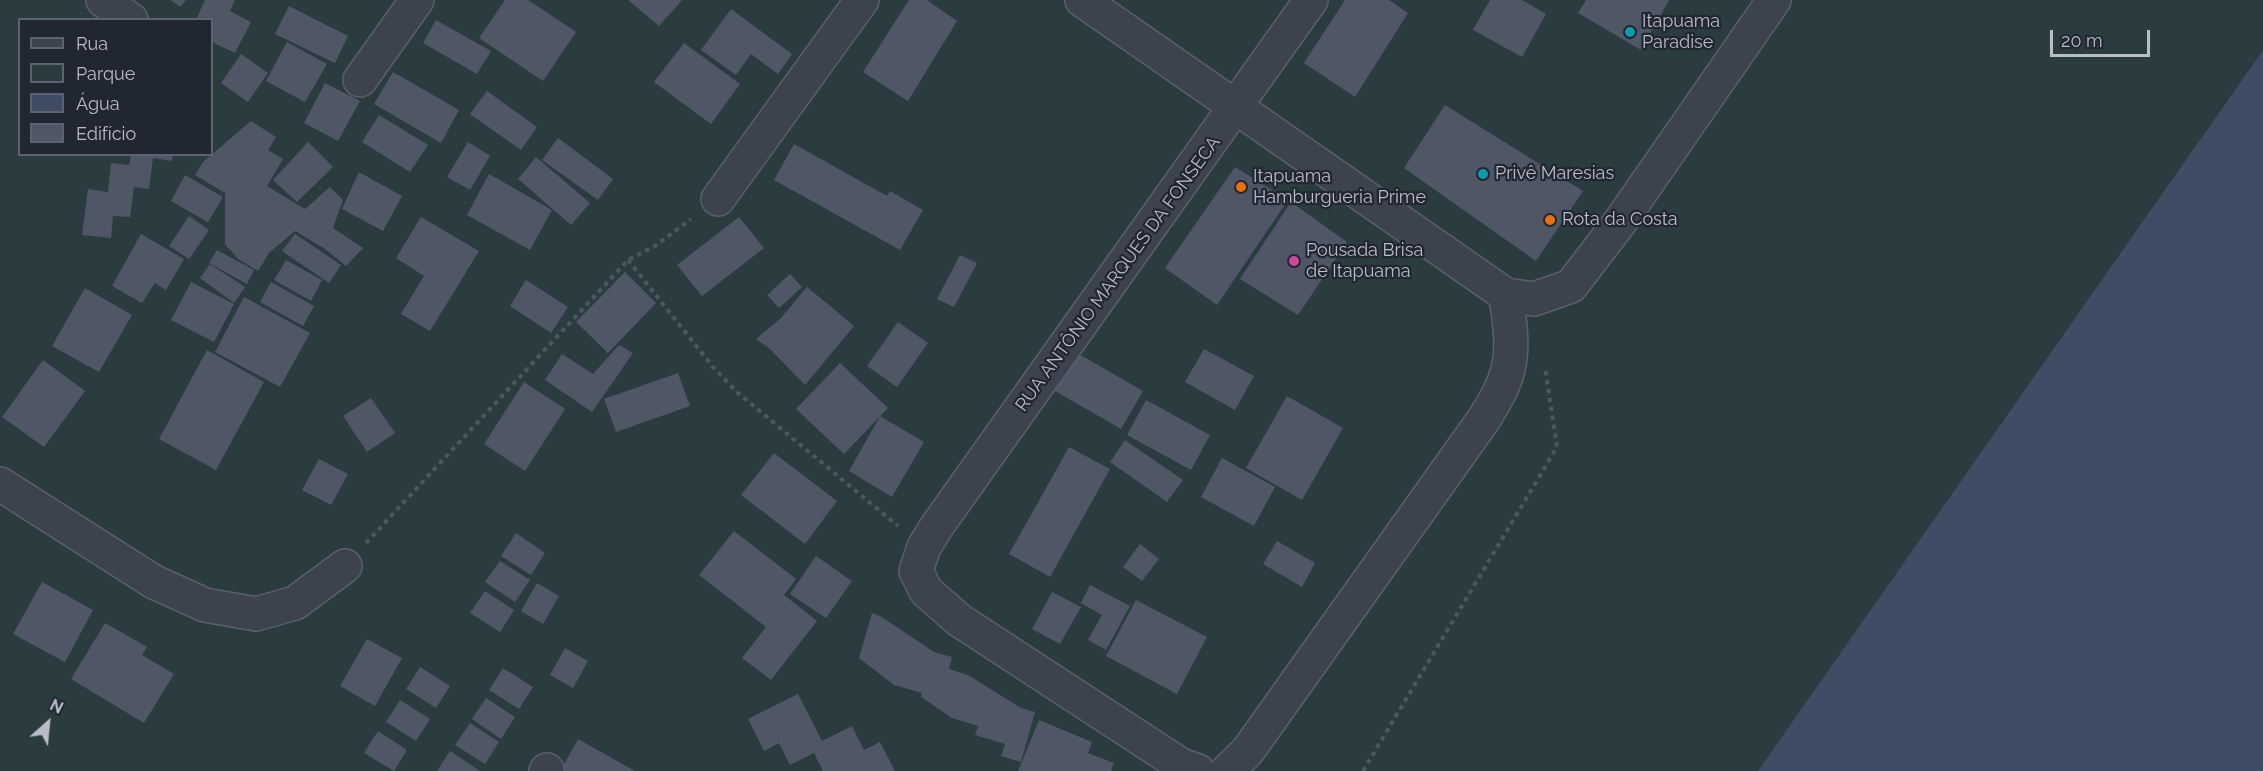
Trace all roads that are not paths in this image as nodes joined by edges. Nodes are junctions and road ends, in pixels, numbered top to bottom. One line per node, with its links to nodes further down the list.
1 (104, 0): 7 (street)
2 (417, 0): 8 (street)
3 (862, 0): 10 (street)
4 (1082, 0): 9 (street)
5 (1311, 0): 9 (street, RUA ANTÔNIO MARQUES DA FONSECA)
6 (1774, 0): 11 (street)
7 (128, 18)
8 (360, 80)
9 (1237, 107): 11 (street); 14 (street, RUA ANTÔNIO MARQUES DA FONSECA)
10 (718, 199)
11 (1506, 295): 15 (street)
12 (0, 484): 13 (street)
13 (345, 566)
14 (1189, 768)
15 (1227, 771)

